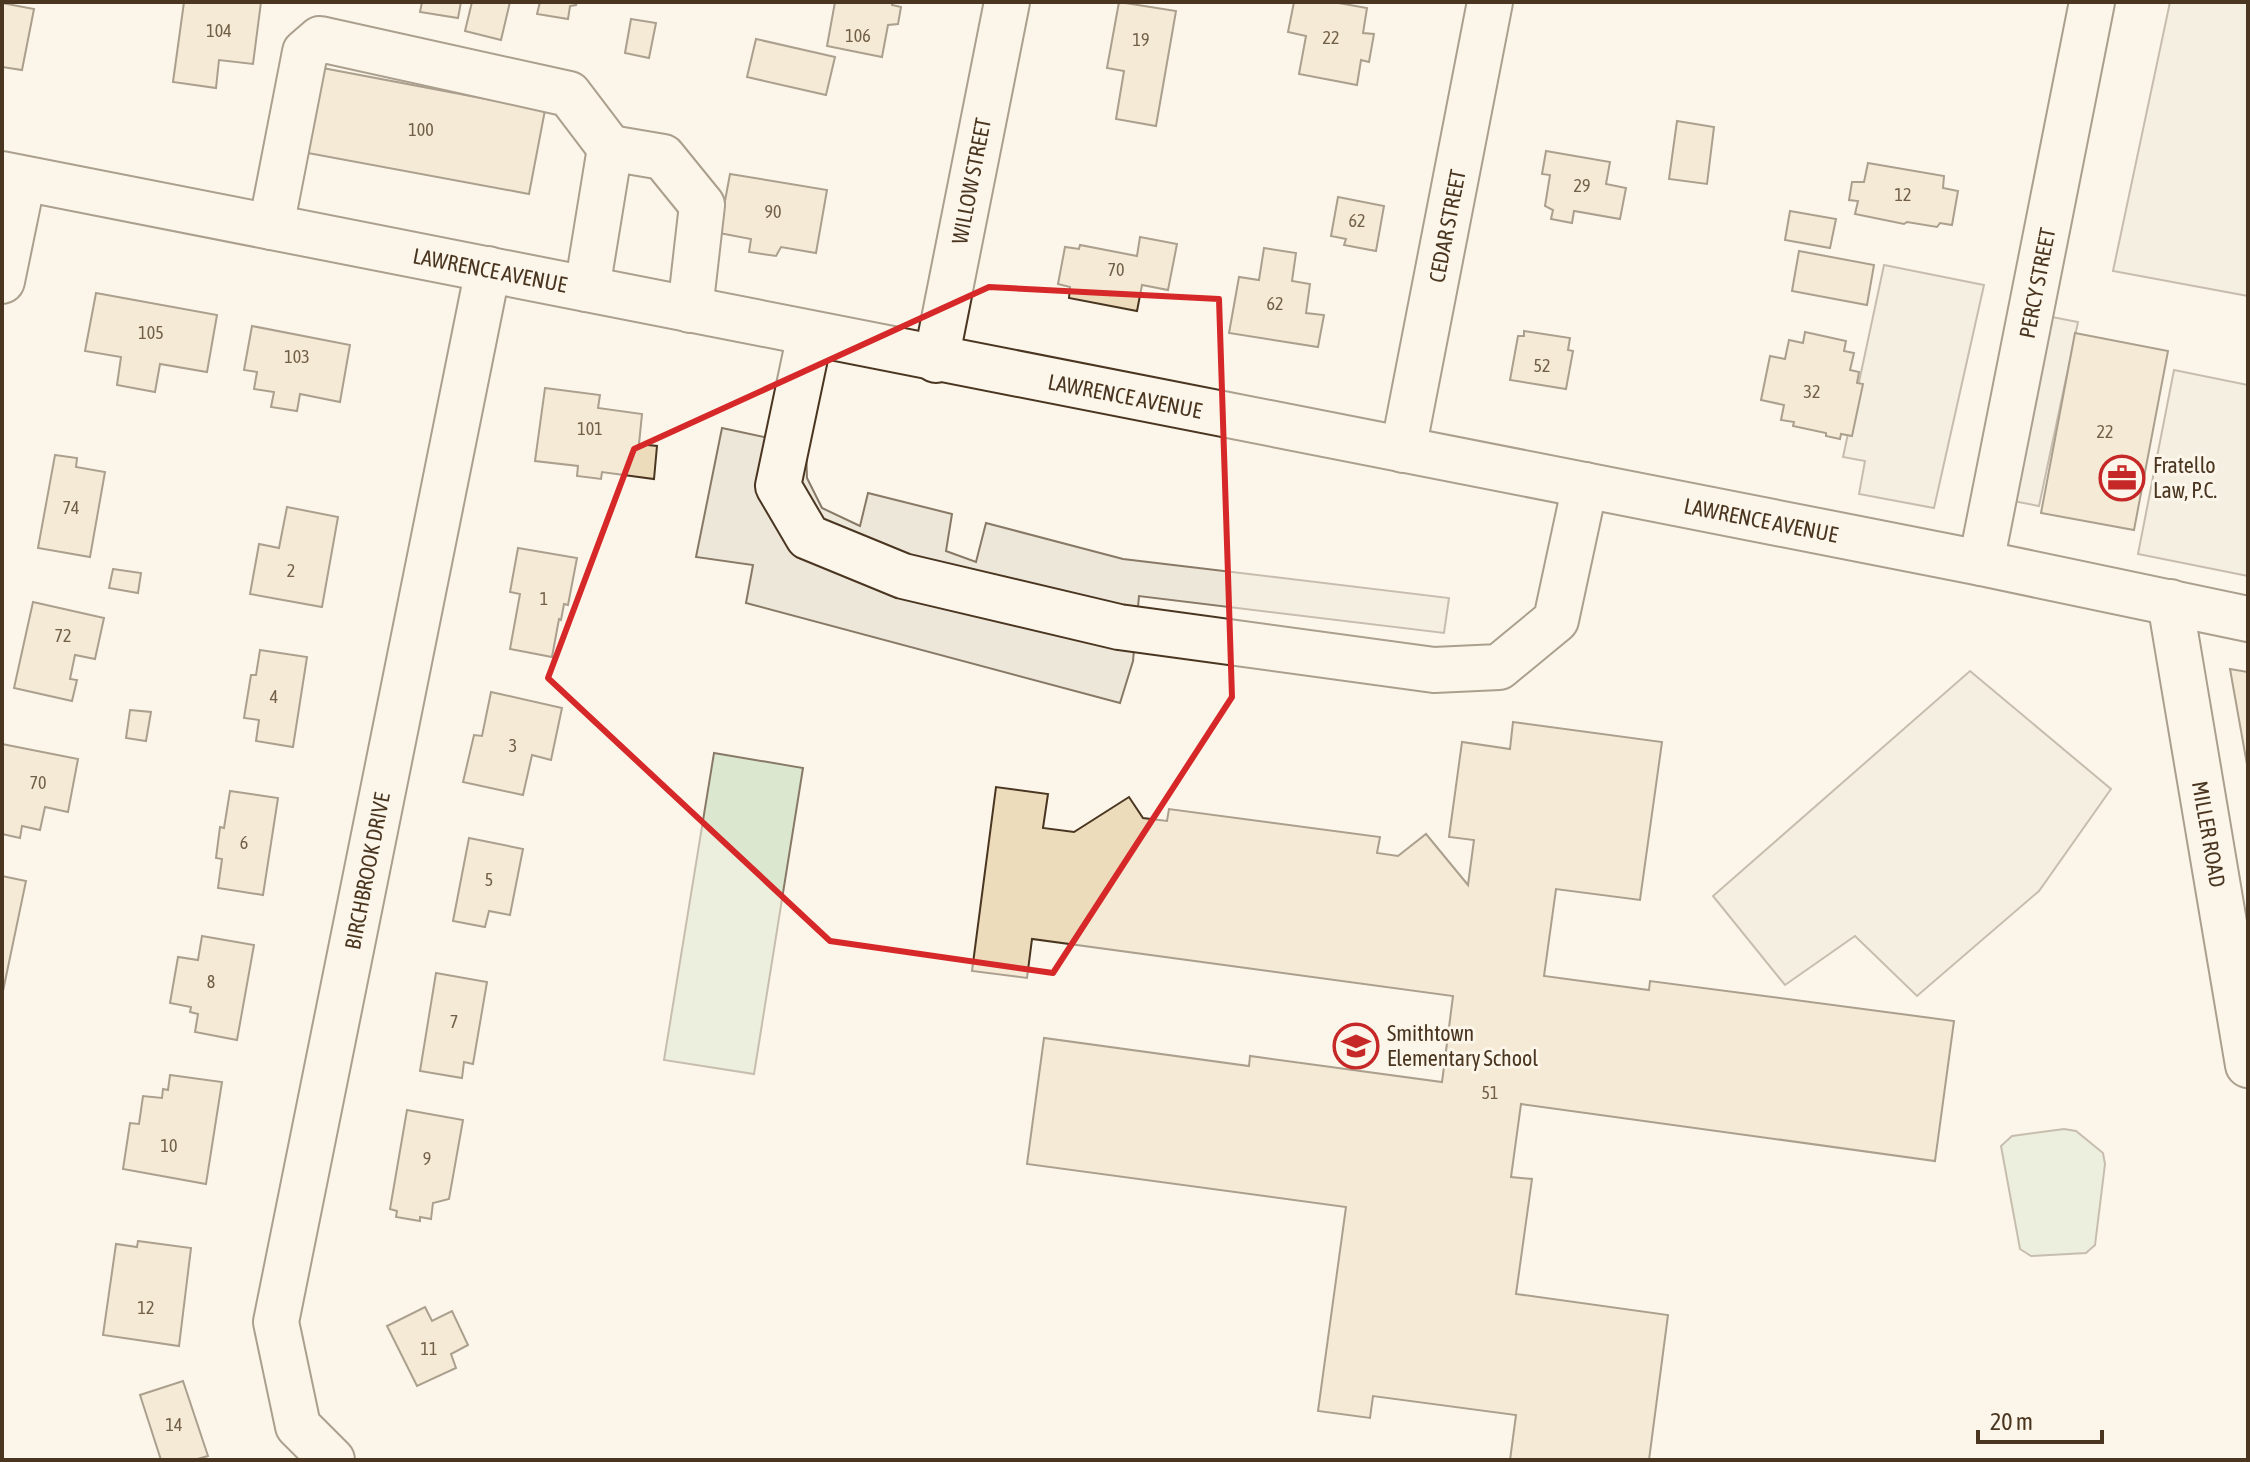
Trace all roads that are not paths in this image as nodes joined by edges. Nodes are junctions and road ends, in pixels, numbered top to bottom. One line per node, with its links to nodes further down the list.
1 (1007, 2): 12 (street, WILLOW STREET)
2 (1490, 2): 13 (street, CEDAR STREET)
3 (2092, 2): 15 (street, PERCY STREET)
4 (610, 148): 6 (street); 9 (street); 10 (street)
5 (12, 177): 6 (street, LAWRENCE AVENUE); 8 (street)
6 (271, 227): 7 (street, LAWRENCE AVENUE)
7 (488, 269): 9 (street, LAWRENCE AVENUE); 19 (street, BIRCHBROOK DRIVE)
8 (2, 281)
9 (587, 289): 10 (street, LAWRENCE AVENUE)
10 (690, 310): 11 (street, LAWRENCE AVENUE)
11 (810, 334): 12 (street, LAWRENCE AVENUE); 14 (street)
12 (936, 360): 13 (street, LAWRENCE AVENUE)
13 (1403, 450): 14 (street, LAWRENCE AVENUE)
14 (1585, 485): 15 (street, LAWRENCE AVENUE)
15 (1981, 563): 16 (street, LAWRENCE AVENUE)
16 (2170, 602): 17 (street, LAWRENCE AVENUE); 18 (street, MILLER ROAD)
17 (2248, 619)
18 (2248, 1065)
19 (332, 1460)

